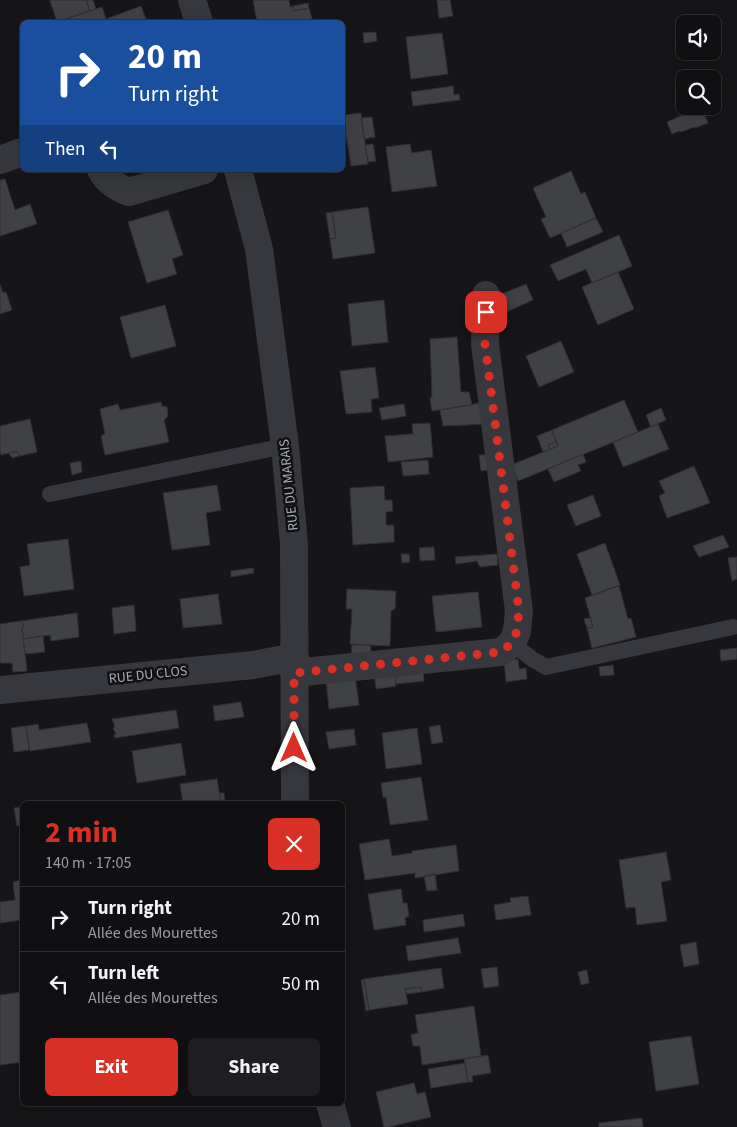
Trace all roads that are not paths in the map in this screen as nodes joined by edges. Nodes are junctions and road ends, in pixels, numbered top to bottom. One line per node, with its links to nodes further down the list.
1 (192, 0): 2 (street)
2 (198, 20)
3 (20, 153): 4 (street)
4 (0, 160)
5 (102, 172): 6 (street)
6 (197, 172)
7 (239, 172): 9 (street, RUE DU MARAIS)
8 (486, 295): 12 (street)
9 (285, 446): 10 (lane); 13 (street, RUE DU MARAIS)
10 (50, 494)
11 (733, 628): 12 (lane)
12 (512, 643): 13 (street, RUE DU CLOS)
13 (295, 665): 14 (street, RUE DU CLOS); 15 (street, RUE DU MARAIS)
14 (0, 690)
15 (294, 801)
16 (331, 1106): 17 (street)
17 (337, 1127)

